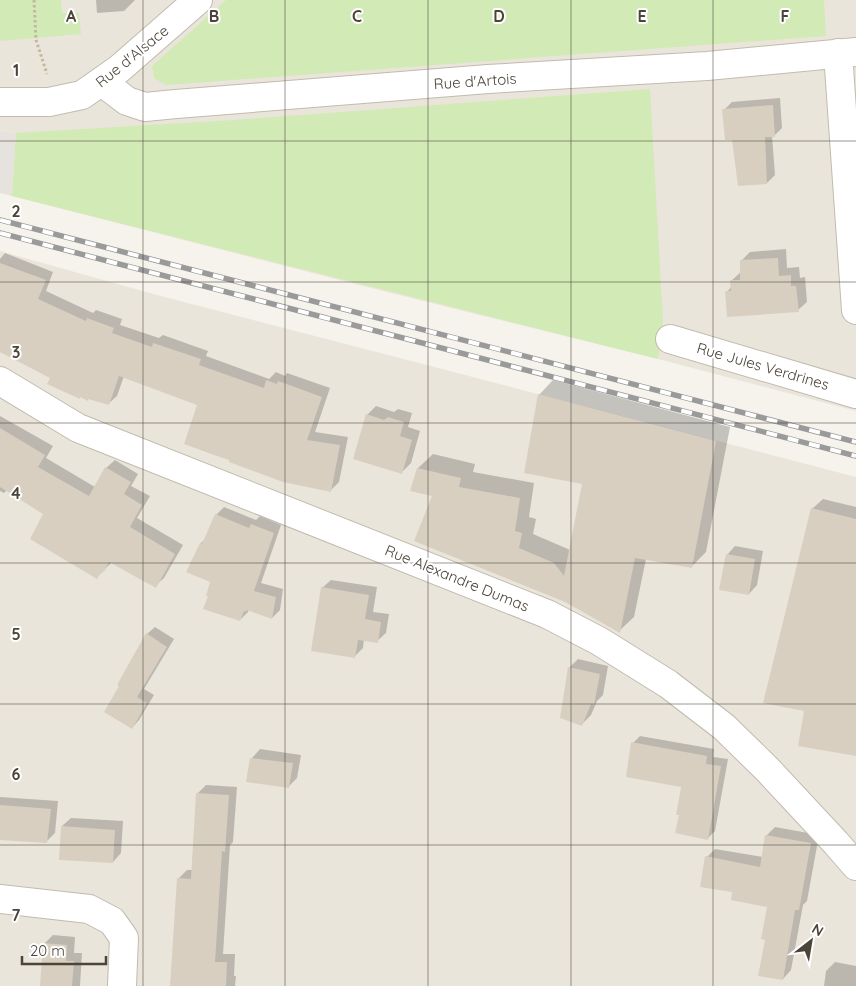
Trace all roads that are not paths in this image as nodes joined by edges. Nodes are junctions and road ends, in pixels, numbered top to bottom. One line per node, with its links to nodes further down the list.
1 (198, 0): 3 (street, Rue d'Alsace)
2 (847, 52): 3 (street, Rue d'Artois); 5 (street)
3 (102, 82): 4 (street, Rue d'Alsace)
4 (0, 102)
5 (856, 310)
6 (670, 339): 8 (street, Rue Jules Verdrines)
7 (0, 381): 9 (street, Rue Alexandre Dumas)
8 (856, 394)
9 (856, 866)
10 (0, 899): 11 (street)
11 (122, 986)

